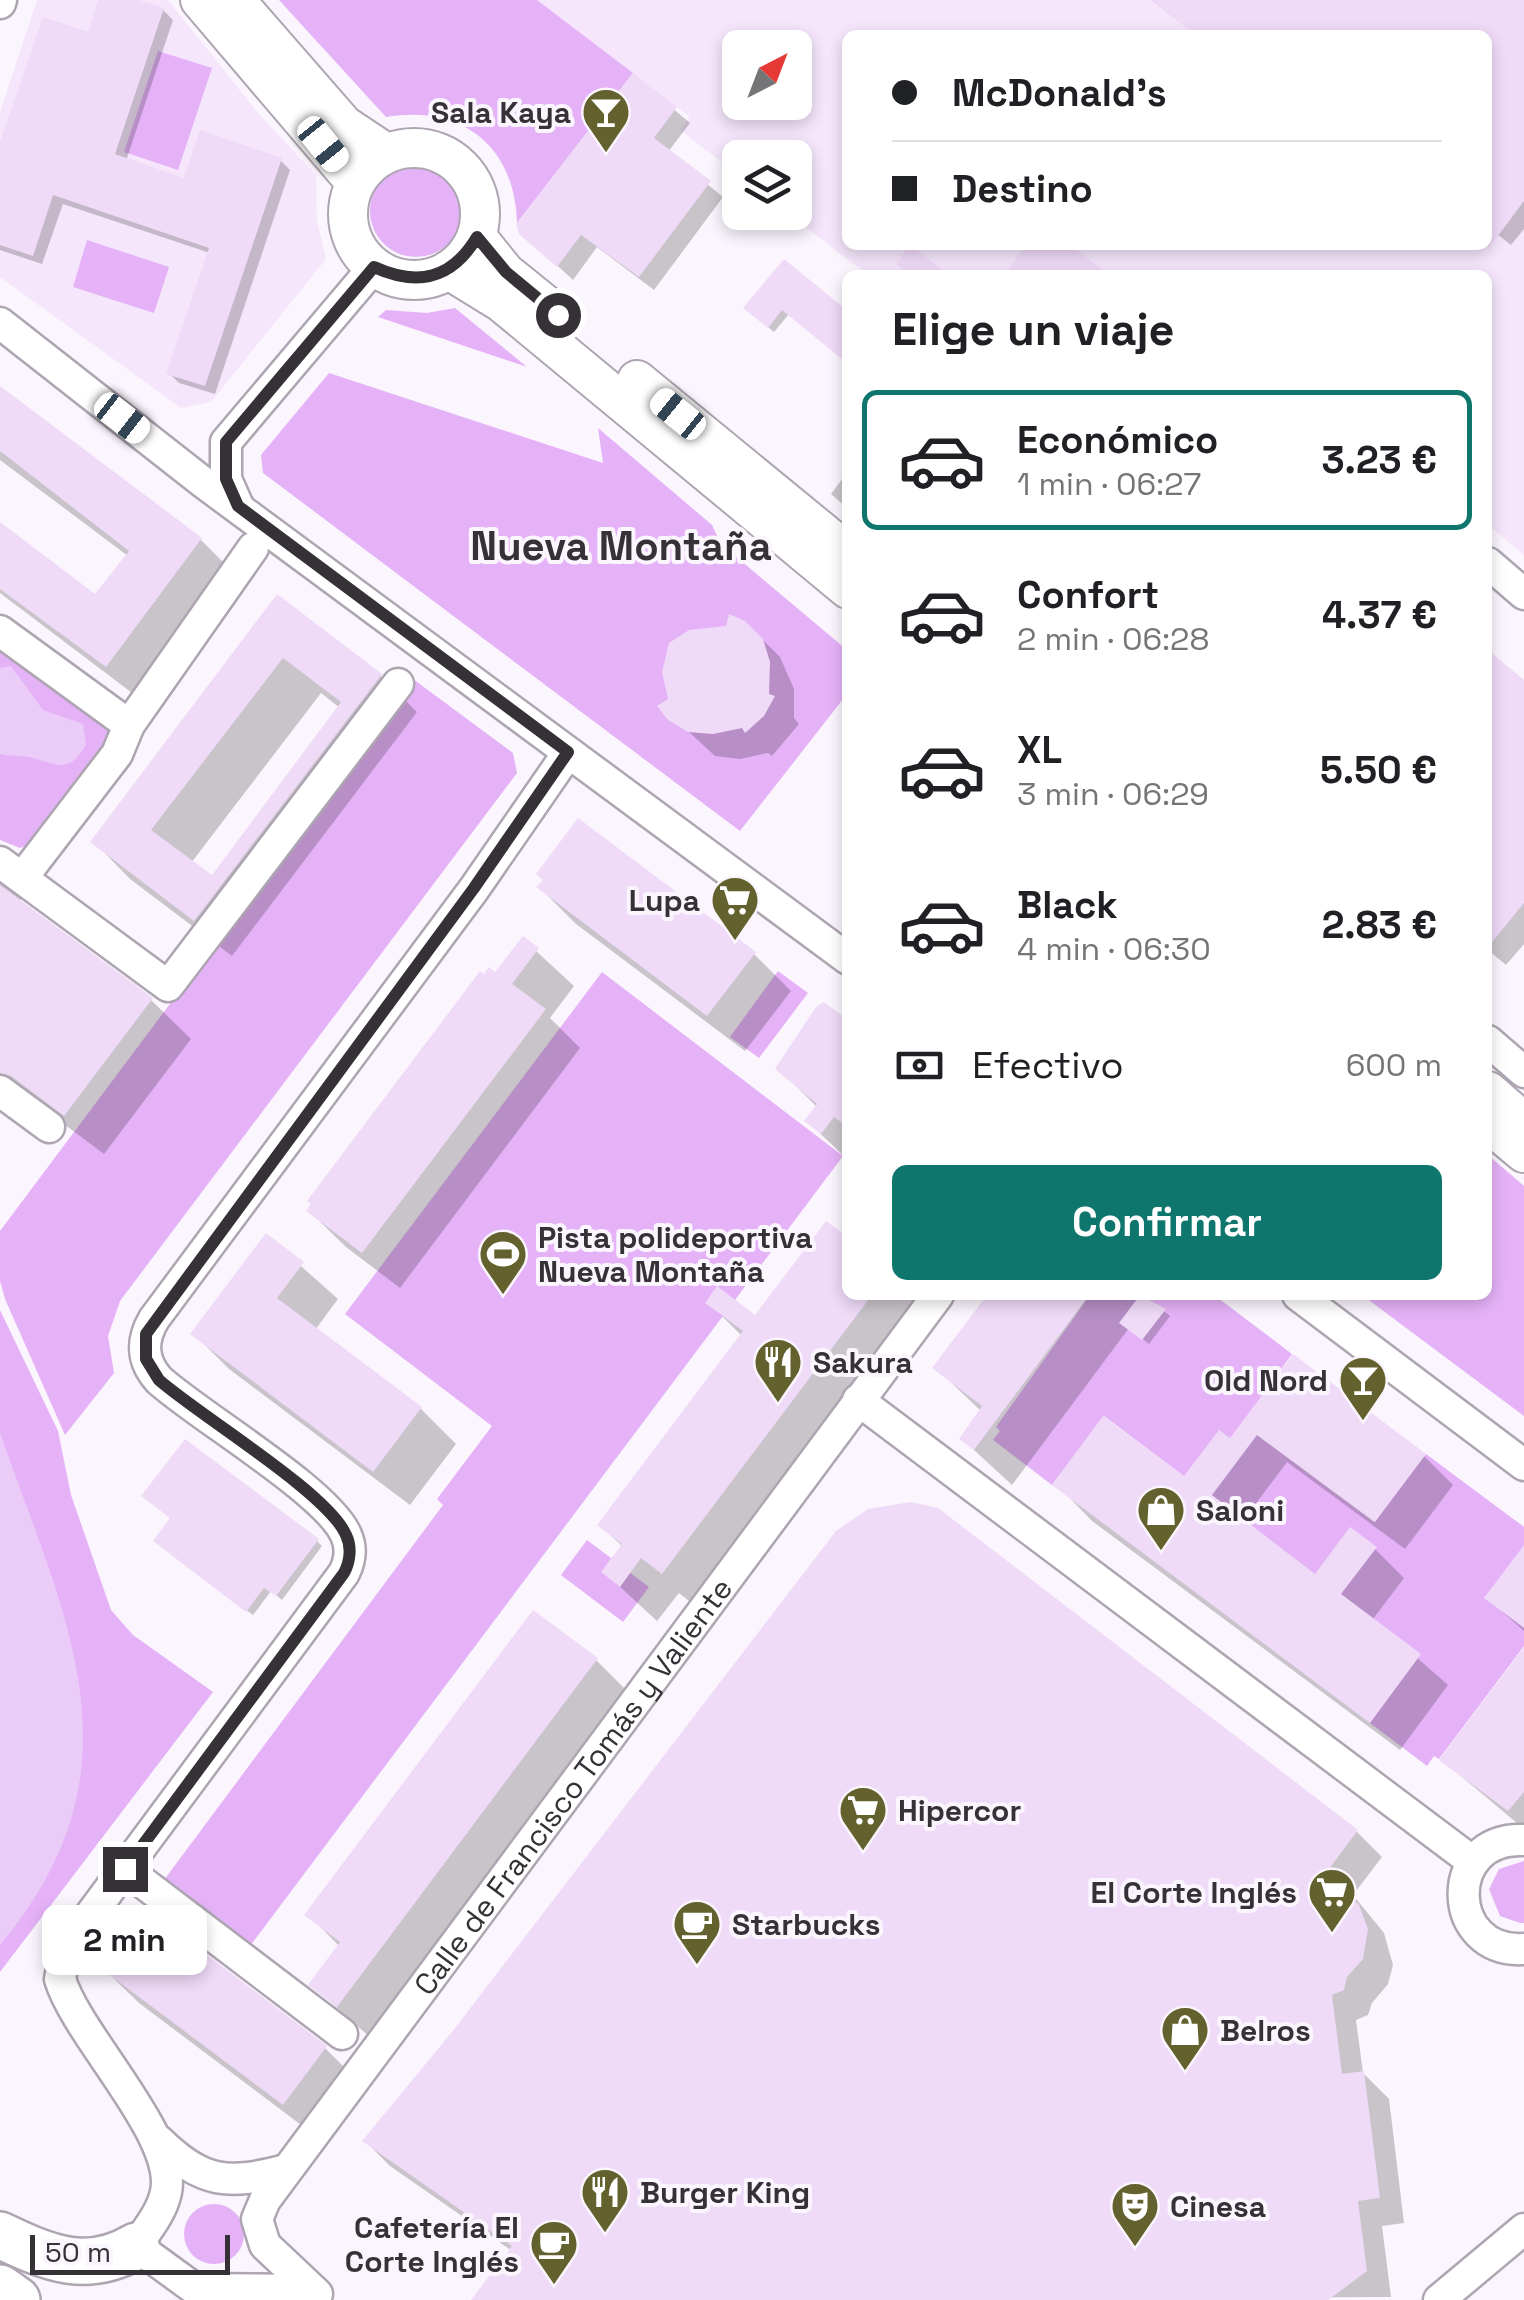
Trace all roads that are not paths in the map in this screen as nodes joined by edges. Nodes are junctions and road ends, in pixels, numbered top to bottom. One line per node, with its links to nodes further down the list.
1 (200, 0): 4 (main road)
2 (235, 0): 3 (main road)
3 (386, 154): 4 (main road); 5 (main road)
4 (356, 182): 6 (main road)
5 (477, 237): 7 (main road); 13 (main road)
6 (374, 267): 7 (main road); 10 (street)
7 (449, 270): 15 (main road)
8 (0, 323): 9 (street)
9 (152, 442): 10 (street); 11 (street)
10 (226, 442): 11 (street)
11 (238, 506): 20 (street)
12 (253, 548): 19 (street)
13 (842, 548)
14 (1492, 566): 16 (street)
15 (842, 584)
16 (1524, 594)
17 (0, 631): 19 (street)
18 (398, 684): 21 (street)
19 (129, 725): 21 (street)
20 (568, 752): 22 (street); 37 (street)
21 (11, 870)
22 (842, 955)
23 (1492, 1045): 24 (street)
24 (1524, 1072)
25 (0, 1091): 29 (street)
26 (1492, 1094): 27 (main road)
27 (1524, 1122)
28 (1492, 1126): 30 (main road)
29 (49, 1128)
30 (1524, 1153)
31 (934, 1300): 33 (street, Calle de Francisco Tomás y Valiente)
32 (1305, 1300): 34 (street)
33 (858, 1400): 36 (street); 41 (street, Calle de Francisco Tomás y Valiente)
34 (1524, 1465)
35 (1524, 1840): 36 (street)
36 (1473, 1862): 38 (street)
37 (125, 1869): 39 (street); 40 (street)
38 (1524, 1949)
39 (342, 2034)
40 (153, 2136): 41 (street); 44 (street)
41 (286, 2170): 46 (street, Calle de Francisco Tomás y Valiente)
42 (1524, 2229): 48 (street)
43 (0, 2235): 44 (highway)
44 (136, 2246): 46 (street)
45 (0, 2288): 47 (highway)
46 (319, 2295)
47 (17, 2300)
48 (1439, 2300)

